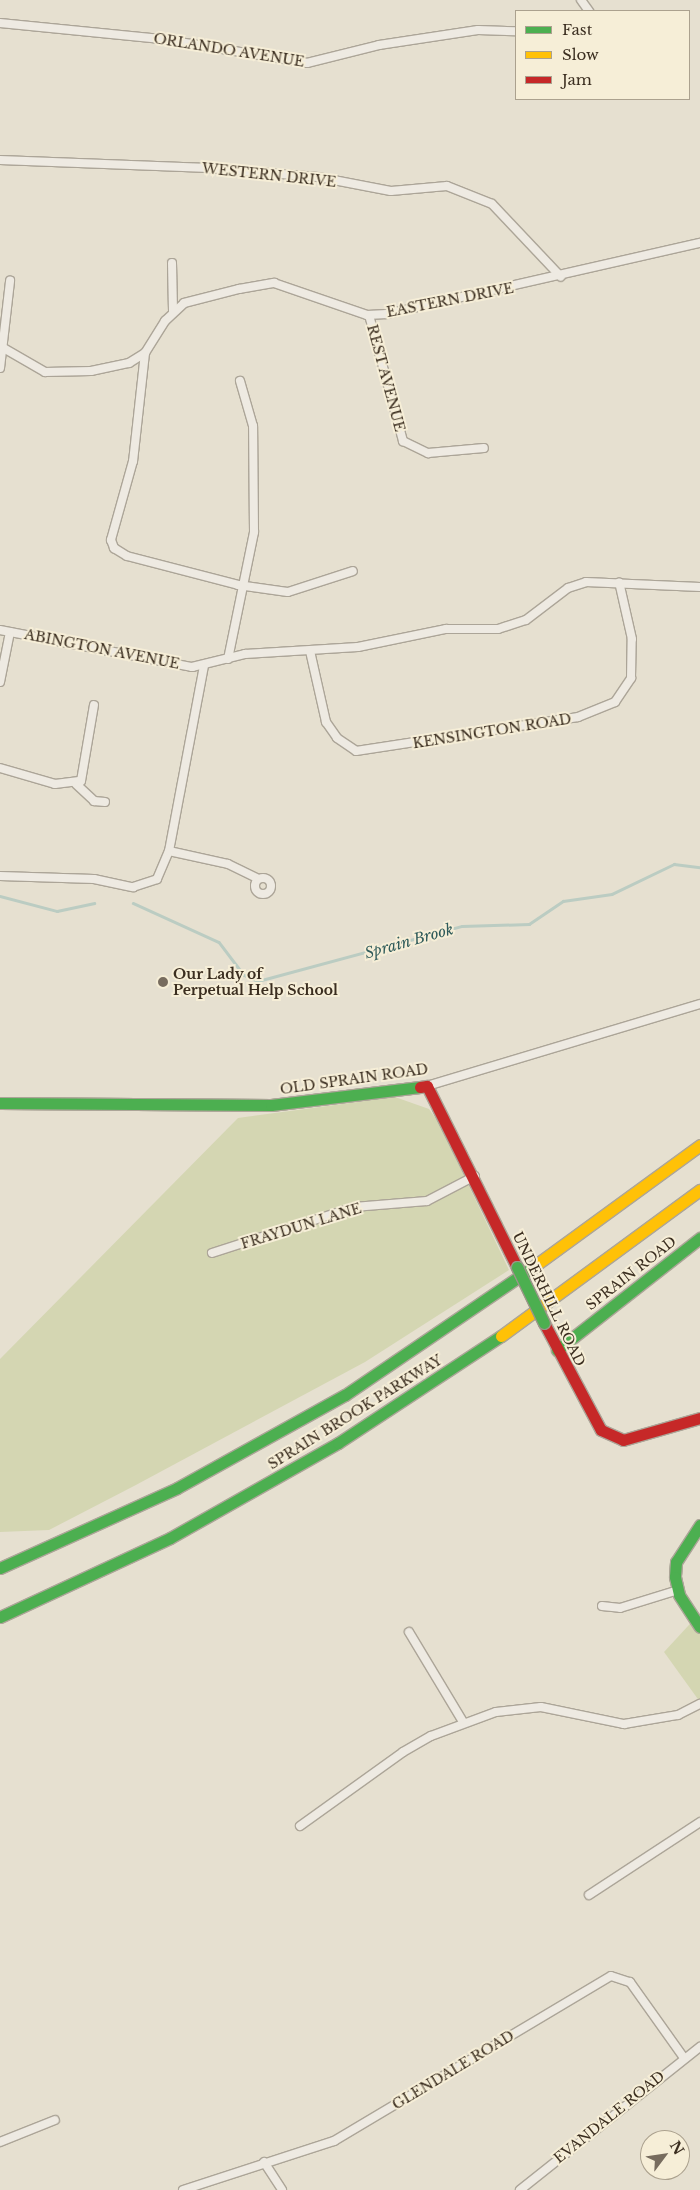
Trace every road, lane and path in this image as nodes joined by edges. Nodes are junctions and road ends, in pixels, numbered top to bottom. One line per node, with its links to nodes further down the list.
1 (580, 0): 2 (street)
2 (589, 10)
3 (0, 22): 4 (street, ORLANDO AVENUE)
4 (515, 31)
5 (0, 160): 8 (street, WESTERN DRIVE)
6 (700, 244): 8 (street, EASTERN DRIVE)
7 (172, 263): 10 (street)
8 (561, 277): 11 (street, EASTERN DRIVE)
9 (10, 281): 12 (street)
10 (173, 311): 11 (street, EASTERN DRIVE); 13 (street)
11 (369, 315): 16 (street, REST AVENUE)
12 (1, 347): 13 (street); 14 (street)
13 (145, 353): 19 (street)
14 (0, 368)
15 (240, 381): 19 (street)
16 (484, 448)
17 (353, 571): 19 (street)
18 (620, 582): 20 (street); 23 (street); 23 (street, KENSINGTON ROAD)
19 (245, 586): 24 (street)
20 (700, 587)
21 (0, 630): 22 (street, ABINGTON AVENUE)
22 (10, 632): 25 (street, ABINGTON AVENUE); 26 (street)
23 (310, 650): 24 (street)
24 (228, 659): 25 (street)
25 (204, 666): 31 (street)
26 (0, 682)
27 (94, 705): 29 (street)
28 (0, 768): 29 (street)
29 (76, 784): 30 (street)
30 (105, 802)
31 (169, 852): 32 (street); 33 (street)
32 (0, 876)
33 (257, 878)
34 (700, 1004): 35 (street, OLD SPRAIN ROAD)
35 (427, 1086): 36 (main road, OLD SPRAIN ROAD); 38 (main road, UNDERHILL ROAD)
36 (0, 1104)
37 (700, 1145): 45 (main road, SPRAIN BROOK PARKWAY)
38 (474, 1177): 41 (street, FRAYDUN LANE); 42 (main road, UNDERHILL ROAD, bridge)
39 (700, 1190): 48 (main road, SPRAIN BROOK PARKWAY)
40 (700, 1238): 42 (main road, SPRAIN ROAD)
41 (212, 1253)
42 (557, 1350): 43 (main road, UNDERHILL ROAD)
43 (700, 1418)
44 (700, 1525): 46 (main road)
45 (0, 1568)
46 (678, 1590): 47 (street); 49 (main road)
47 (602, 1606)
48 (0, 1617)
49 (700, 1627)
50 (409, 1632): 52 (street)
51 (700, 1704): 52 (street)
52 (463, 1722): 54 (street)
53 (700, 1822): 55 (street)
54 (300, 1826)
55 (589, 1895)
56 (700, 2047): 57 (street, EVANDALE ROAD)
57 (684, 2058): 60 (street, GLENDALE ROAD); 63 (street, EVANDALE ROAD)
58 (55, 2120): 59 (street)
59 (0, 2142)
60 (264, 2162): 61 (street, GLENDALE ROAD); 62 (street)
61 (183, 2190)
62 (282, 2190)
63 (520, 2190)

